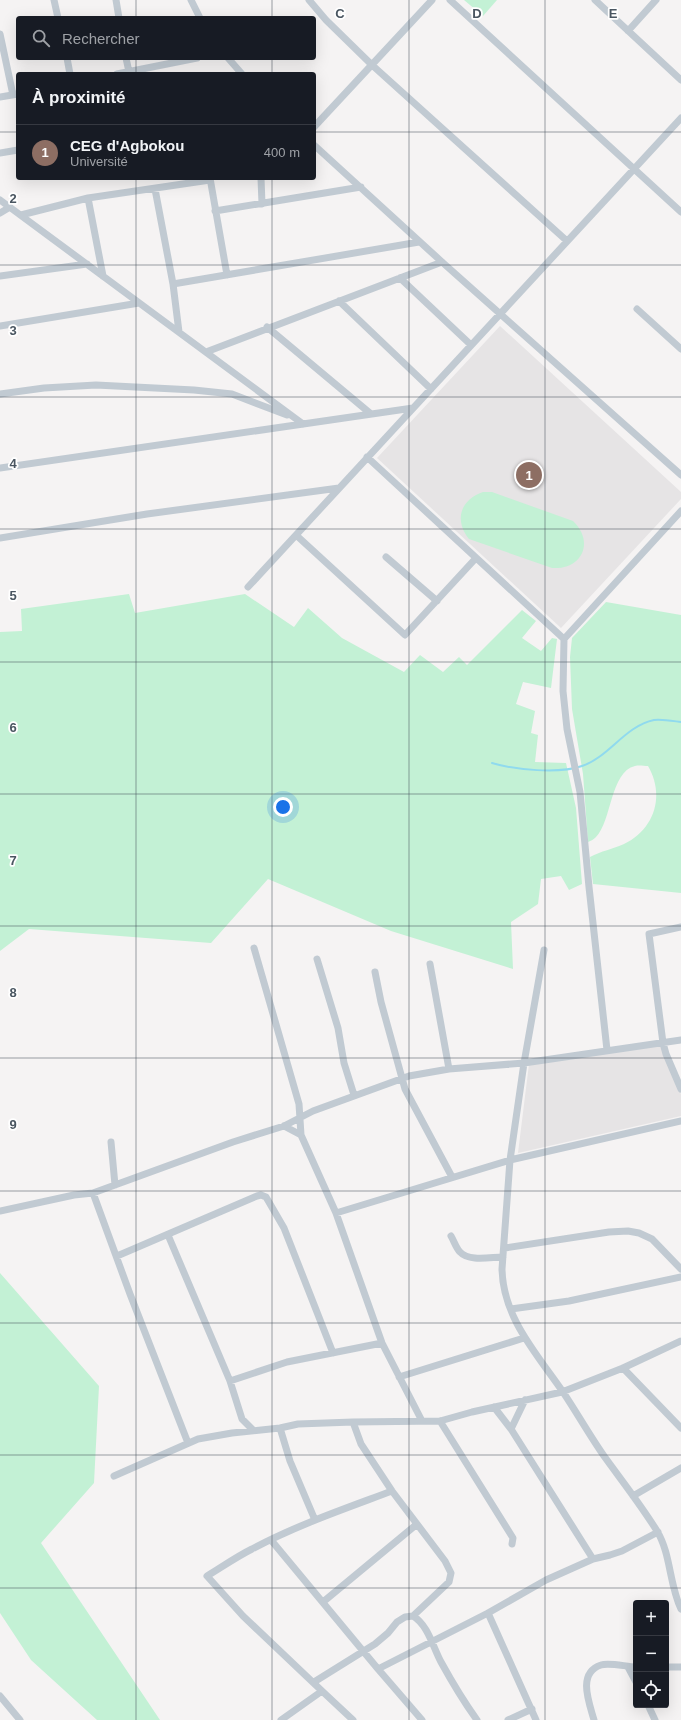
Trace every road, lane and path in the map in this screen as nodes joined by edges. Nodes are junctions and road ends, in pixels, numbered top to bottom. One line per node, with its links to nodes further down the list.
1 (54, 0): 9 (street)
2 (116, 0): 10 (street)
3 (191, 0): 11 (street)
4 (309, 0): 18 (street)
5 (432, 0): 18 (street)
6 (450, 0): 30 (street)
7 (595, 0): 12 (street)
8 (656, 0): 12 (street)
9 (58, 16)
10 (119, 16)
11 (199, 16)
12 (628, 31): 22 (street)
13 (0, 34): 23 (street)
14 (67, 60): 19 (street)
15 (126, 60): 20 (street)
16 (187, 60): 20 (street)
17 (230, 60): 21 (street)
18 (372, 65): 26 (street); 44 (street)
19 (70, 72)
20 (129, 72)
21 (240, 72)
22 (681, 80)
23 (15, 94): 24 (street)
24 (0, 98)
25 (681, 118): 30 (street)
26 (316, 125)
27 (316, 147): 34 (street)
28 (16, 150): 29 (street)
29 (0, 153)
30 (634, 168): 41 (street); 44 (street)
31 (204, 180): 35 (street)
32 (210, 180): 40 (street)
33 (261, 180): 38 (street)
34 (361, 187): 38 (street); 45 (street)
35 (155, 189): 36 (street); 52 (street)
36 (88, 198): 43 (street); 50 (street)
37 (0, 200): 39 (street)
38 (262, 204): 40 (street)
39 (10, 207): 42 (street); 43 (street)
40 (215, 211): 48 (street)
41 (681, 212)
42 (0, 213)
43 (21, 215): 47 (street)
44 (567, 241): 56 (street)
45 (419, 242): 46 (street); 48 (street)
46 (442, 262): 51 (street); 56 (street)
47 (87, 264): 49 (street); 50 (street)
48 (227, 275): 52 (street)
49 (0, 276)
50 (103, 276): 54 (street)
51 (400, 278): 53 (street); 60 (street)
52 (173, 284): 59 (street)
53 (339, 301): 58 (street); 63 (street)
54 (139, 302): 57 (street); 59 (street)
55 (638, 310): 61 (street)
56 (500, 313): 60 (street); 71 (street)
57 (0, 326)
58 (267, 328): 62 (street); 66 (street)
59 (179, 332): 62 (street)
60 (471, 345): 63 (street)
61 (681, 349)
62 (206, 352): 67 (street)
63 (431, 389): 65 (street)
64 (0, 394): 67 (street)
65 (413, 408): 66 (street); 69 (street)
66 (371, 414): 68 (street)
67 (296, 419): 68 (street)
68 (303, 424): 70 (street)
69 (368, 457): 72 (street); 77 (street)
70 (0, 468)
71 (681, 475)
72 (339, 488): 74 (street); 75 (street)
73 (680, 515): 80 (street)
74 (296, 535): 78 (street); 79 (street)
75 (0, 538)
76 (386, 557): 79 (street)
77 (476, 558): 79 (street); 80 (street)
78 (248, 587)
79 (437, 601)
80 (564, 639): 89 (street)
81 (681, 927): 88 (street)
82 (254, 948): 95 (street)
83 (544, 950): 90 (street)
84 (317, 959): 94 (street)
85 (430, 964): 91 (street)
86 (375, 972): 92 (street)
87 (681, 1040): 88 (street)
88 (663, 1043): 89 (street); 93 (street)
89 (607, 1050): 90 (street)
90 (524, 1063): 91 (street); 102 (street)
91 (449, 1069): 92 (street)
92 (402, 1078): 94 (street); 103 (street)
93 (681, 1089)
94 (354, 1095): 96 (street)
95 (299, 1104): 96 (street); 97 (street)
96 (313, 1111): 97 (street)
97 (300, 1118): 99 (street); 100 (street)
98 (681, 1121): 102 (street)
99 (284, 1126): 100 (street); 104 (street)
100 (300, 1135): 107 (street)
101 (111, 1142): 104 (street)
102 (510, 1160): 103 (street); 110 (street)
103 (452, 1177): 107 (street)
104 (115, 1184): 105 (street)
105 (93, 1193): 106 (street); 111 (street)
106 (0, 1211)
107 (336, 1213): 118 (street)
108 (168, 1235): 111 (street); 119 (street); 122 (street)
109 (451, 1236): 112 (street)
110 (505, 1248): 112 (street); 113 (street)
111 (117, 1256): 135 (street)
112 (504, 1257): 115 (street)
113 (681, 1269)
114 (681, 1277): 115 (street)
115 (511, 1309): 116 (street)
116 (524, 1338): 121 (street); 123 (street)
117 (681, 1341): 120 (street)
118 (382, 1343): 119 (street); 121 (street)
119 (333, 1353): 122 (street)
120 (623, 1368): 123 (street); 131 (street)
121 (399, 1377): 127 (street)
122 (230, 1380): 126 (street)
123 (562, 1392): 124 (street); 139 (street)
124 (525, 1400): 125 (street); 132 (street)
125 (494, 1407): 128 (street); 132 (street)
126 (242, 1419): 133 (street); 134 (street)
127 (422, 1421): 128 (street); 129 (street)
128 (440, 1421): 144 (street)
129 (353, 1422): 130 (street); 138 (street)
130 (280, 1428): 133 (street); 140 (street)
131 (681, 1428)
132 (511, 1429): 145 (street)
133 (253, 1430): 134 (street)
134 (237, 1432): 135 (street)
135 (188, 1443): 137 (street)
136 (681, 1468): 139 (street)
137 (114, 1476)
138 (392, 1491): 140 (street); 141 (street)
139 (633, 1496): 142 (street)
140 (315, 1520): 143 (street)
141 (417, 1524): 146 (street); 149 (street)
142 (658, 1532): 145 (street); 147 (street)
143 (271, 1540): 146 (street); 156 (street)
144 (512, 1544)
145 (593, 1559): 148 (street)
146 (323, 1602): 151 (street)
147 (681, 1609)
148 (488, 1613): 150 (street); 160 (street)
149 (412, 1616): 150 (street); 151 (street)
150 (431, 1642): 155 (street); 165 (street)
151 (363, 1650): 155 (street); 156 (street)
152 (632, 1667): 168 (street)
153 (669, 1667): 154 (street)
154 (681, 1667)
155 (378, 1669): 164 (street)
156 (314, 1682): 157 (street)
157 (322, 1691): 162 (street); 163 (street)
158 (0, 1696): 161 (street)
159 (649, 1708): 169 (street)
160 (532, 1709): 166 (street); 167 (street)
161 (20, 1720)
162 (281, 1720)
163 (353, 1720)
164 (422, 1720)
165 (477, 1720)
166 (508, 1720)
167 (536, 1720)
168 (594, 1720)
169 (655, 1720)

